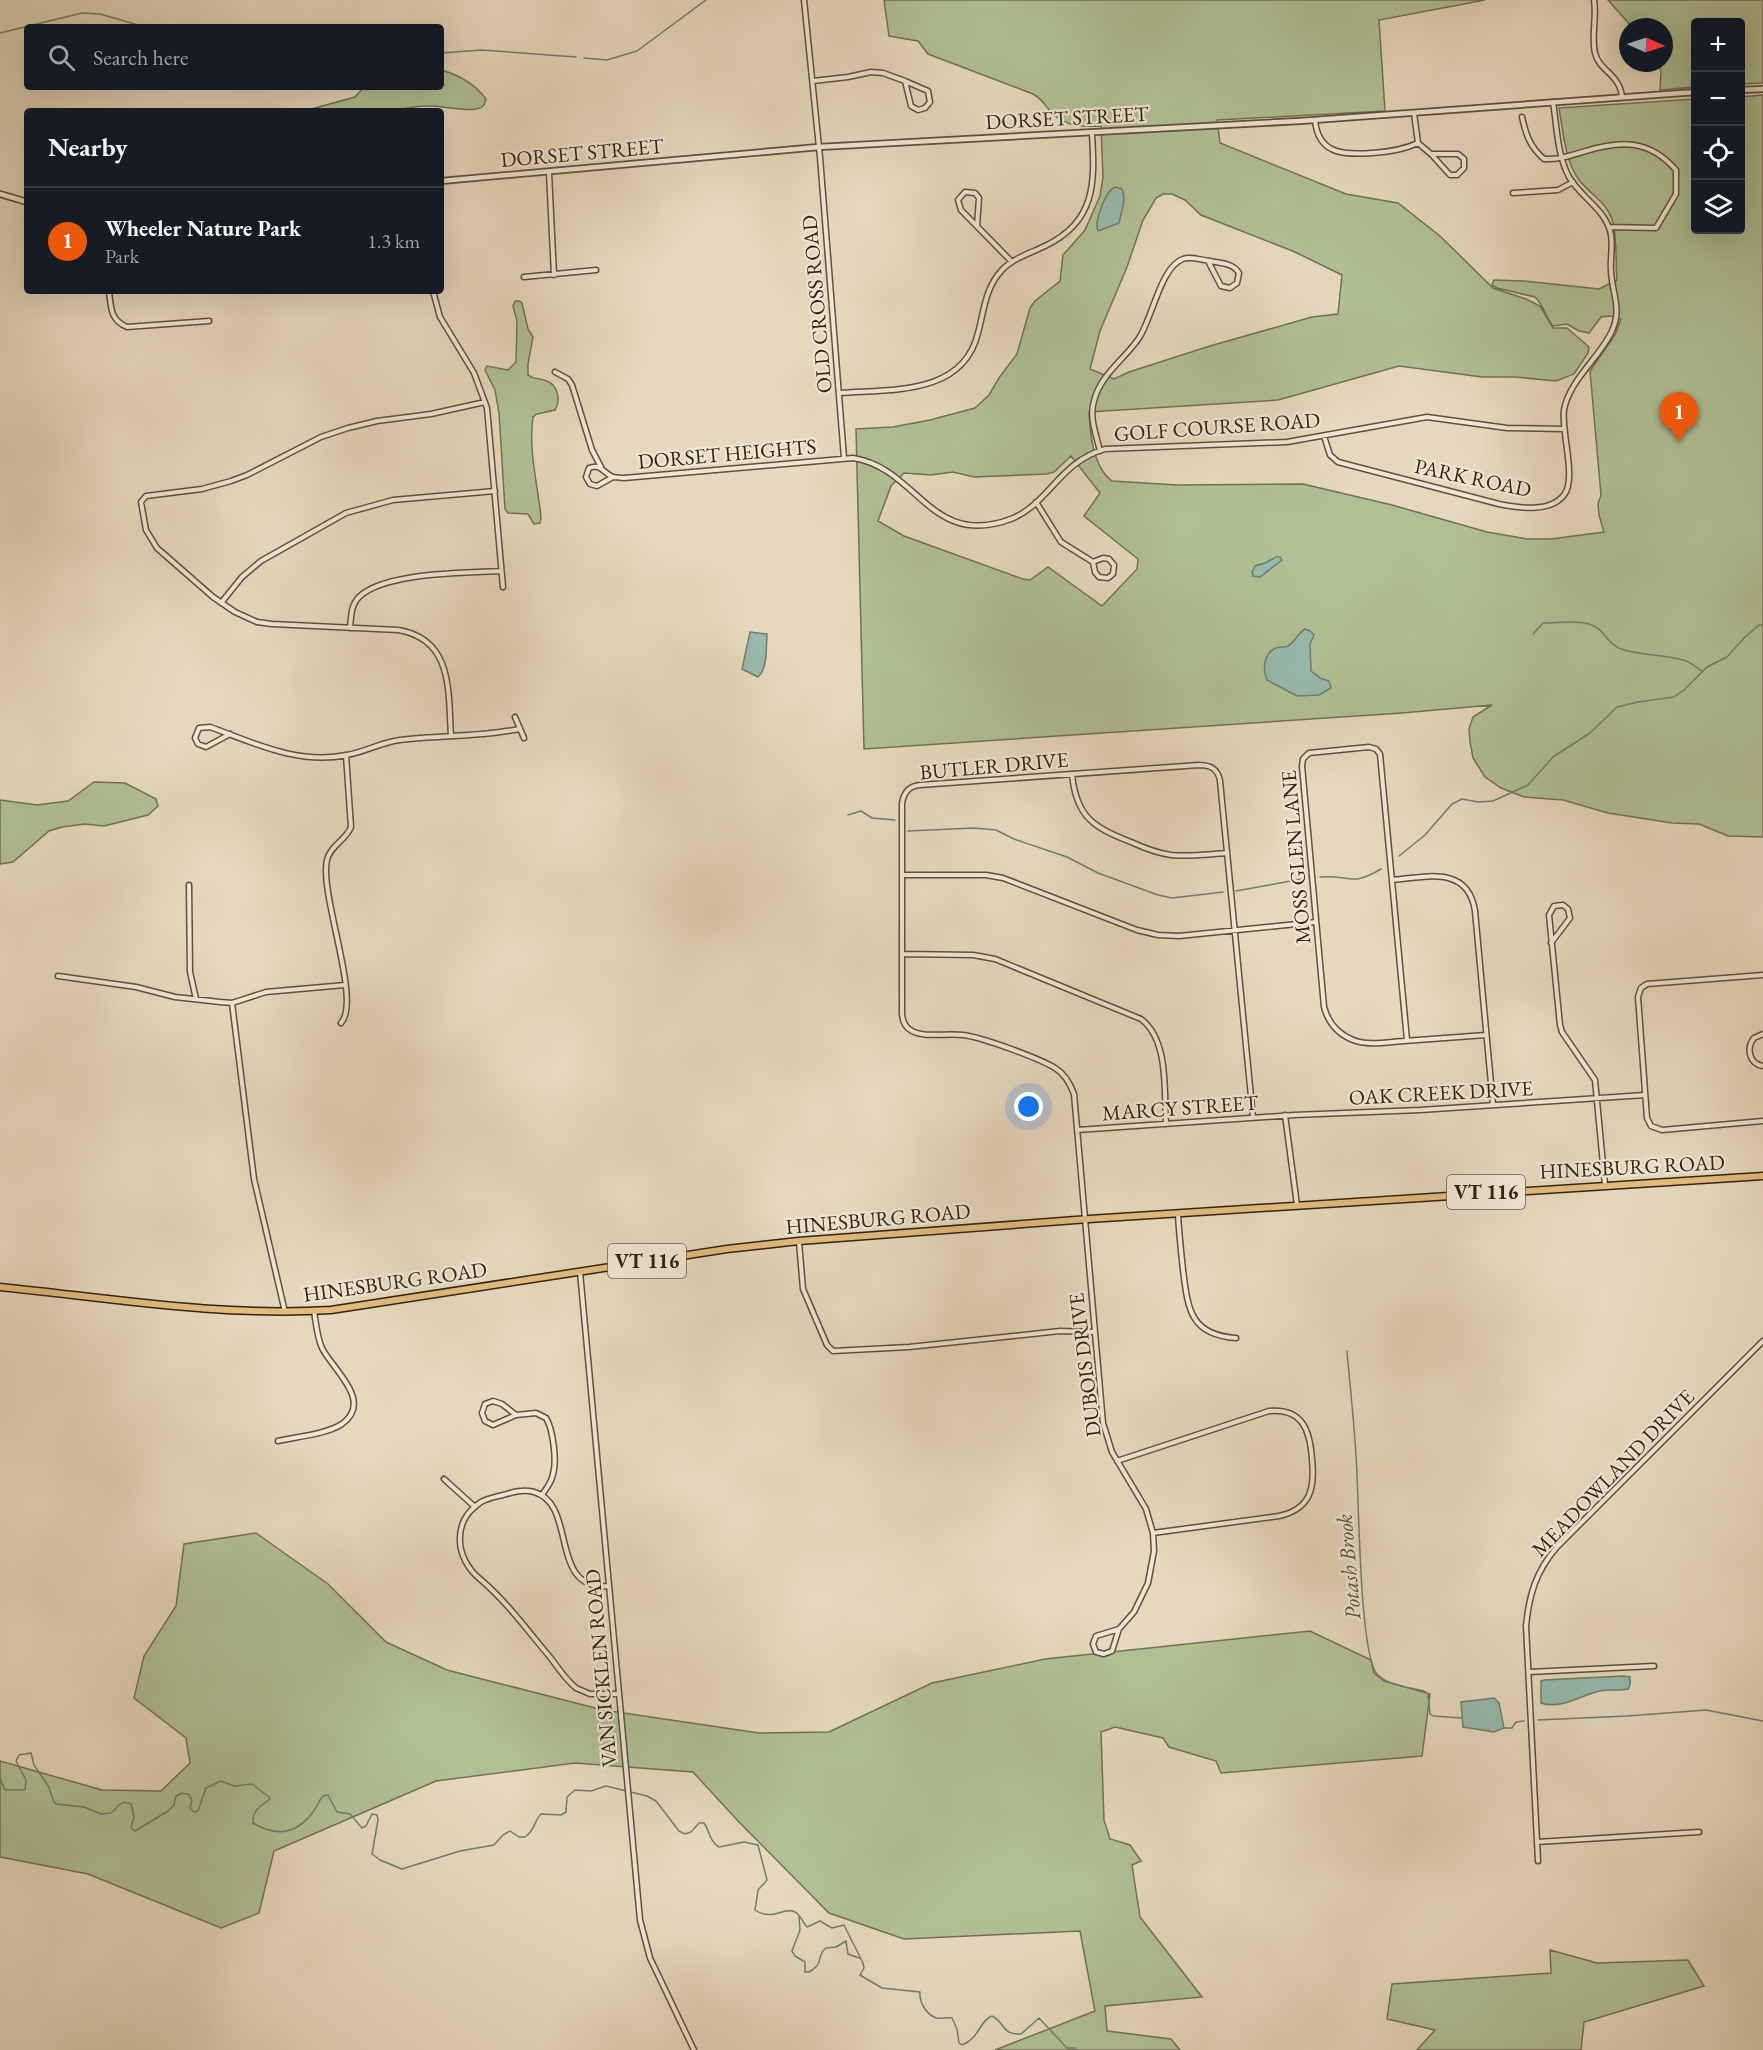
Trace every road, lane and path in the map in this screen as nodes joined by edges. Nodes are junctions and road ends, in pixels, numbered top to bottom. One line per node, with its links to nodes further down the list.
1 (804, 0): 3 (street, OLD CROSS ROAD)
2 (1594, 0): 8 (street)
3 (813, 81): 4 (street); 15 (street, OLD CROSS ROAD)
4 (905, 81): 4 (street)
5 (1763, 89): 6 (street)
6 (1745, 90)
7 (1691, 92): 8 (street, DORSET STREET)
8 (1622, 97): 9 (street, DORSET STREET)
9 (1553, 102): 10 (street, DORSET STREET); 17 (street)
10 (1414, 113): 12 (street, DORSET STREET); 14 (street)
11 (1522, 117): 17 (street)
12 (1315, 120): 13 (street, DORSET STREET); 14 (street)
13 (1092, 134): 15 (street, DORSET STREET); 27 (street)
14 (1418, 143): 16 (street)
15 (819, 147): 18 (street, DORSET STREET); 35 (street, OLD CROSS ROAD)
16 (1431, 154): 16 (street)
17 (1562, 158): 20 (street); 25 (street)
18 (549, 173): 19 (street, DORSET STREET); 29 (street)
19 (444, 182)
20 (1573, 182): 21 (street); 25 (street)
21 (1513, 193)
22 (0, 194): 23 (street)
23 (24, 201)
24 (977, 226): 24 (street); 27 (street)
25 (1609, 227): 37 (street, PARK ROAD)
26 (1208, 261): 26 (street); 39 (street)
27 (1012, 262): 35 (street)
28 (596, 270): 29 (street)
29 (554, 275): 30 (street)
30 (524, 277)
31 (109, 294): 33 (street)
32 (434, 294): 36 (street)
33 (209, 321)
34 (555, 372): 41 (street)
35 (840, 393): 40 (street, OLD CROSS ROAD)
36 (485, 402): 43 (street); 48 (street)
37 (1564, 429): 38 (street, GOLF COURSE ROAD); 38 (street, PARK ROAD)
38 (1324, 436): 39 (street, GOLF COURSE ROAD)
39 (1100, 450): 44 (street, GOLF COURSE ROAD)
40 (844, 458): 42 (street, DORSET HEIGHTS); 44 (street, GOLF COURSE ROAD)
41 (601, 468): 42 (street, DORSET HEIGHTS); 42 (street, DORSET HEIGHTS)
42 (613, 477)
43 (495, 491): 46 (street); 48 (street)
44 (1036, 502): 45 (street)
45 (1094, 562): 45 (street)
46 (501, 571): 47 (street); 49 (street)
47 (503, 586)
48 (221, 603): 49 (street)
49 (351, 628): 53 (street)
50 (516, 717): 51 (street)
51 (519, 729): 53 (street); 54 (street)
52 (230, 734): 52 (street); 55 (street)
53 (451, 736): 55 (street)
54 (524, 738)
55 (346, 756): 67 (street)
56 (1072, 774): 57 (street); 57 (street, BUTLER DRIVE); 58 (street, BUTLER DRIVE)
57 (1227, 853): 62 (street, BUTLER DRIVE)
58 (902, 875): 62 (street); 64 (street, BUTLER DRIVE)
59 (1392, 880): 61 (street, MOSS GLEN LANE); 72 (street); 73 (street, MOSS GLEN LANE)
60 (189, 885): 68 (street)
61 (1316, 922): 62 (street); 73 (street, MOSS GLEN LANE)
62 (1235, 931): 79 (street, BUTLER DRIVE)
63 (1551, 943): 63 (street); 76 (street)
64 (902, 954): 81 (street); 82 (street, BUTLER DRIVE)
65 (1763, 975): 75 (street)
66 (58, 976): 68 (street)
67 (345, 985): 69 (street); 70 (street)
68 (196, 999): 69 (street)
69 (232, 1003): 92 (street)
70 (341, 1023)
71 (1763, 1034): 74 (street)
72 (1486, 1035): 73 (street, MOSS GLEN LANE); 77 (street)
73 (1407, 1041)
74 (1763, 1066)
75 (1645, 1095): 76 (street, OAK CREEK DRIVE); 80 (street)
76 (1598, 1099): 77 (street, OAK CREEK DRIVE); 84 (street)
77 (1493, 1105): 78 (street, OAK CREEK DRIVE)
78 (1286, 1115): 79 (street, MARCY STREET); 85 (street)
79 (1253, 1117): 81 (street, MARCY STREET)
80 (1763, 1121)
81 (1166, 1124): 82 (street, MARCY STREET)
82 (1077, 1130): 87 (street, BUTLER DRIVE)
83 (1763, 1176): 84 (main road, HINESBURG ROAD / VT 116)
84 (1605, 1185): 85 (main road, HINESBURG ROAD / VT 116)
85 (1297, 1205): 86 (main road, HINESBURG ROAD / VT 116)
86 (1178, 1214): 87 (main road, HINESBURG ROAD / VT 116); 94 (street)
87 (1084, 1219): 88 (main road, HINESBURG ROAD / VT 116); 93 (street, DUBOIS DRIVE)
88 (799, 1241): 89 (main road, HINESBURG ROAD / VT 116); 93 (street)
89 (580, 1272): 91 (main road, HINESBURG ROAD / VT 116); 103 (street, VAN SICKLEN ROAD)
90 (0, 1287): 92 (main road, HINESBURG ROAD / VT 116)
91 (314, 1311): 92 (main road, HINESBURG ROAD / VT 116); 97 (street)
92 (285, 1312)
93 (1095, 1332): 98 (street, DUBOIS DRIVE)
94 (1236, 1338)
95 (1763, 1341): 106 (street, MEADOWLAND DRIVE)
96 (516, 1415): 96 (street); 100 (street)
97 (278, 1441)
98 (1117, 1461): 102 (street, DUBOIS DRIVE); 102 (street)
99 (444, 1479): 101 (street)
100 (542, 1495): 101 (street); 103 (street)
101 (475, 1507): 107 (street)
102 (1153, 1533): 104 (street, DUBOIS DRIVE)
103 (608, 1586): 107 (street, VAN SICKLEN ROAD)
104 (1119, 1629): 104 (street, DUBOIS DRIVE)
105 (1654, 1666): 106 (street)
106 (1529, 1672): 109 (street, MEADOWLAND DRIVE)
107 (618, 1694): 111 (street, VAN SICKLEN ROAD)
108 (1699, 1832): 109 (street)
109 (1537, 1842): 110 (street, MEADOWLAND DRIVE)
110 (1538, 1862)
111 (694, 2050)

